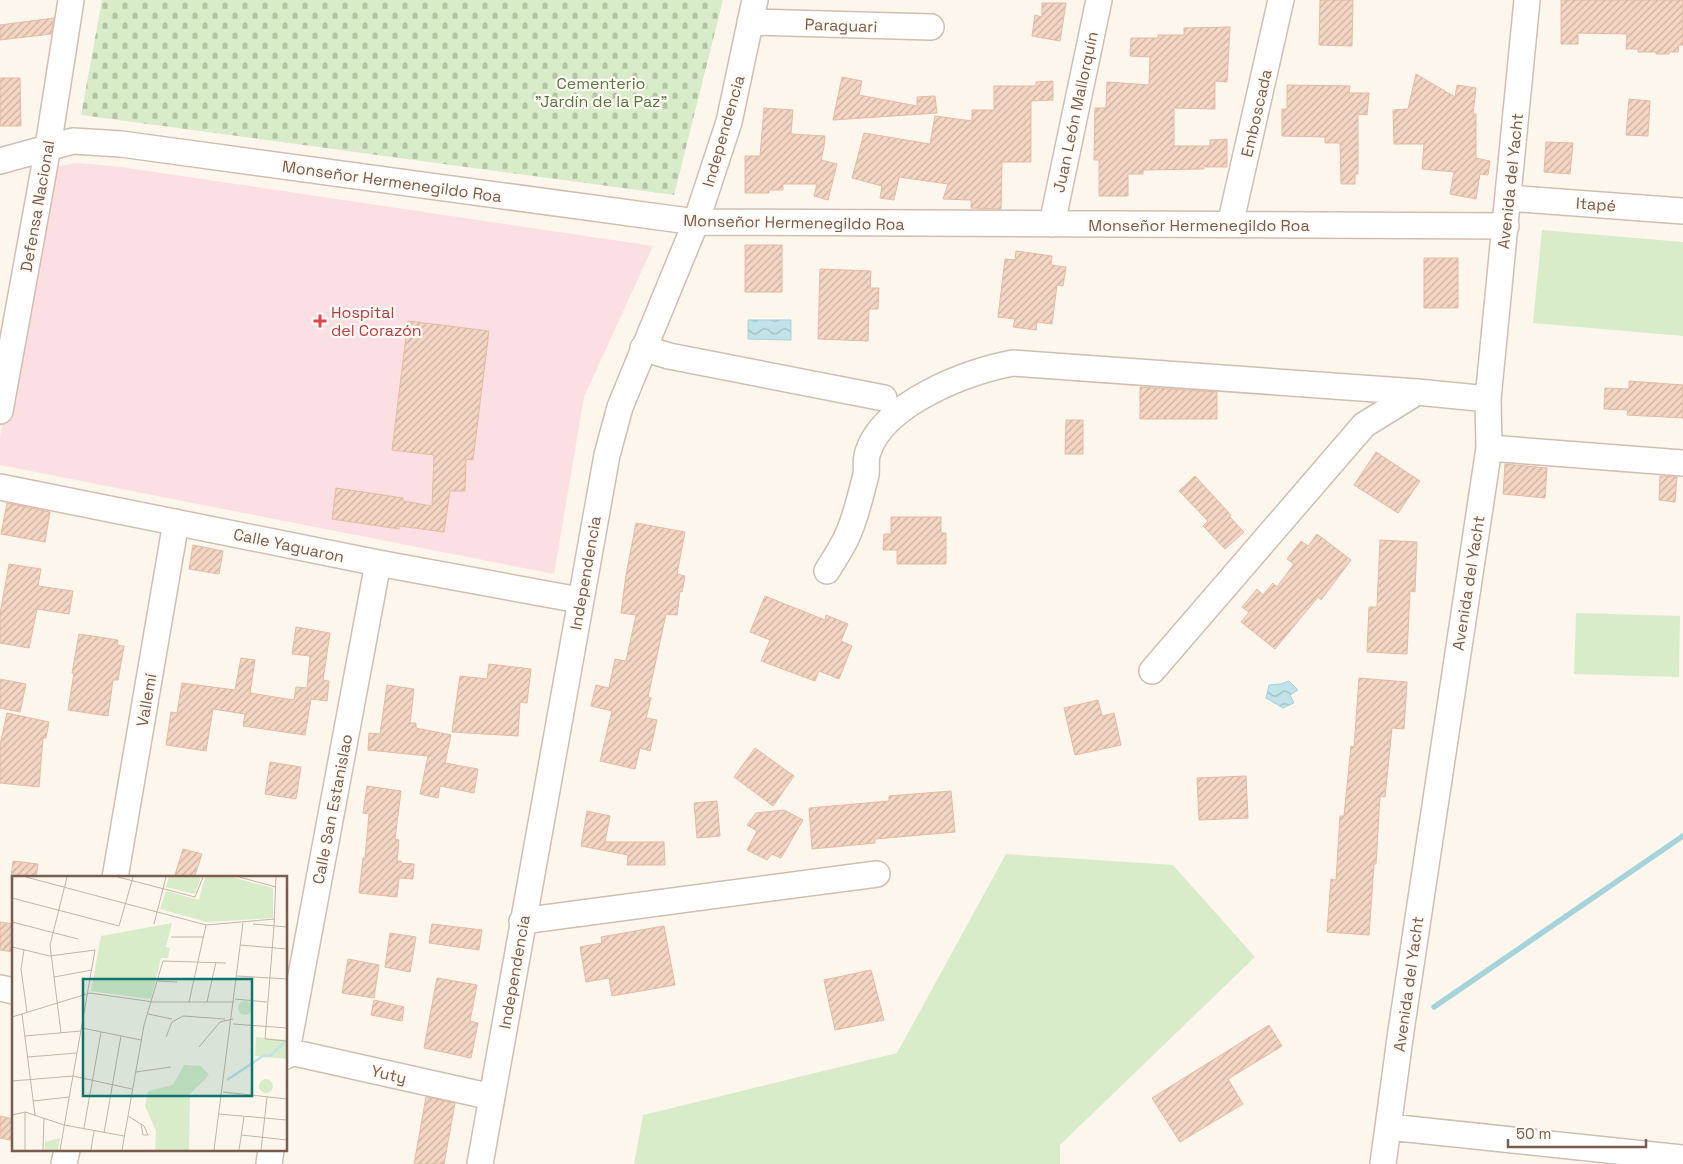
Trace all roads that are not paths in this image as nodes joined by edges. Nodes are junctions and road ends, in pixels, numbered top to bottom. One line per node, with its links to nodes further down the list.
1 (71, 0): 7 (street, Defensa Nacional)
2 (1099, 0): 12 (street, Juan León Mallorquín)
3 (1281, 0): 13 (street, Emboscada)
4 (1527, 0): 9 (street, Avenida del Yacht)
5 (753, 11): 6 (street, Paraguari); 11 (street, Independencia)
6 (931, 27)
7 (48, 147): 8 (street, Monseñor Hermenegildo Roa); 11 (street, Monseñor Hermenegildo Roa); 19 (street, Defensa Nacional)
8 (0, 161)
9 (1508, 198): 10 (street, Itapé); 14 (street, Avenida del Yacht)
10 (1683, 211)
11 (696, 222): 12 (street, Monseñor Hermenegildo Roa); 15 (street, Independencia)
12 (1052, 224): 13 (street, Monseñor Hermenegildo Roa)
13 (1230, 225): 14 (street, Monseñor Hermenegildo Roa)
14 (1506, 226): 18 (street, Avenida del Yacht)
15 (644, 348): 17 (street); 26 (street, Independencia)
16 (1417, 392): 18 (street); 25 (street); 27 (street)
17 (884, 398)
18 (1488, 399): 20 (street, Avenida del Yacht)
19 (0, 411)
20 (1489, 448): 21 (street); 34 (street, Avenida del Yacht)
21 (1683, 463)
22 (0, 487): 23 (street, Calle Yaguaron)
23 (176, 522): 24 (street, Calle Yaguaron); 29 (street, Vallemí)
24 (378, 563): 26 (street, Calle Yaguaron); 31 (street, Calle San Estanislao)
25 (827, 571)
26 (579, 600): 30 (street, Independencia)
27 (1152, 670)
28 (877, 874): 30 (street)
29 (115, 876)
30 (522, 922): 33 (street, Independencia)
31 (288, 1041)
32 (288, 1052): 33 (street, Yuty)
33 (492, 1097): 36 (street, Independencia)
34 (1389, 1128): 35 (street); 37 (street, Avenida del Yacht)
35 (1683, 1158)
36 (480, 1164)
37 (1384, 1164)

